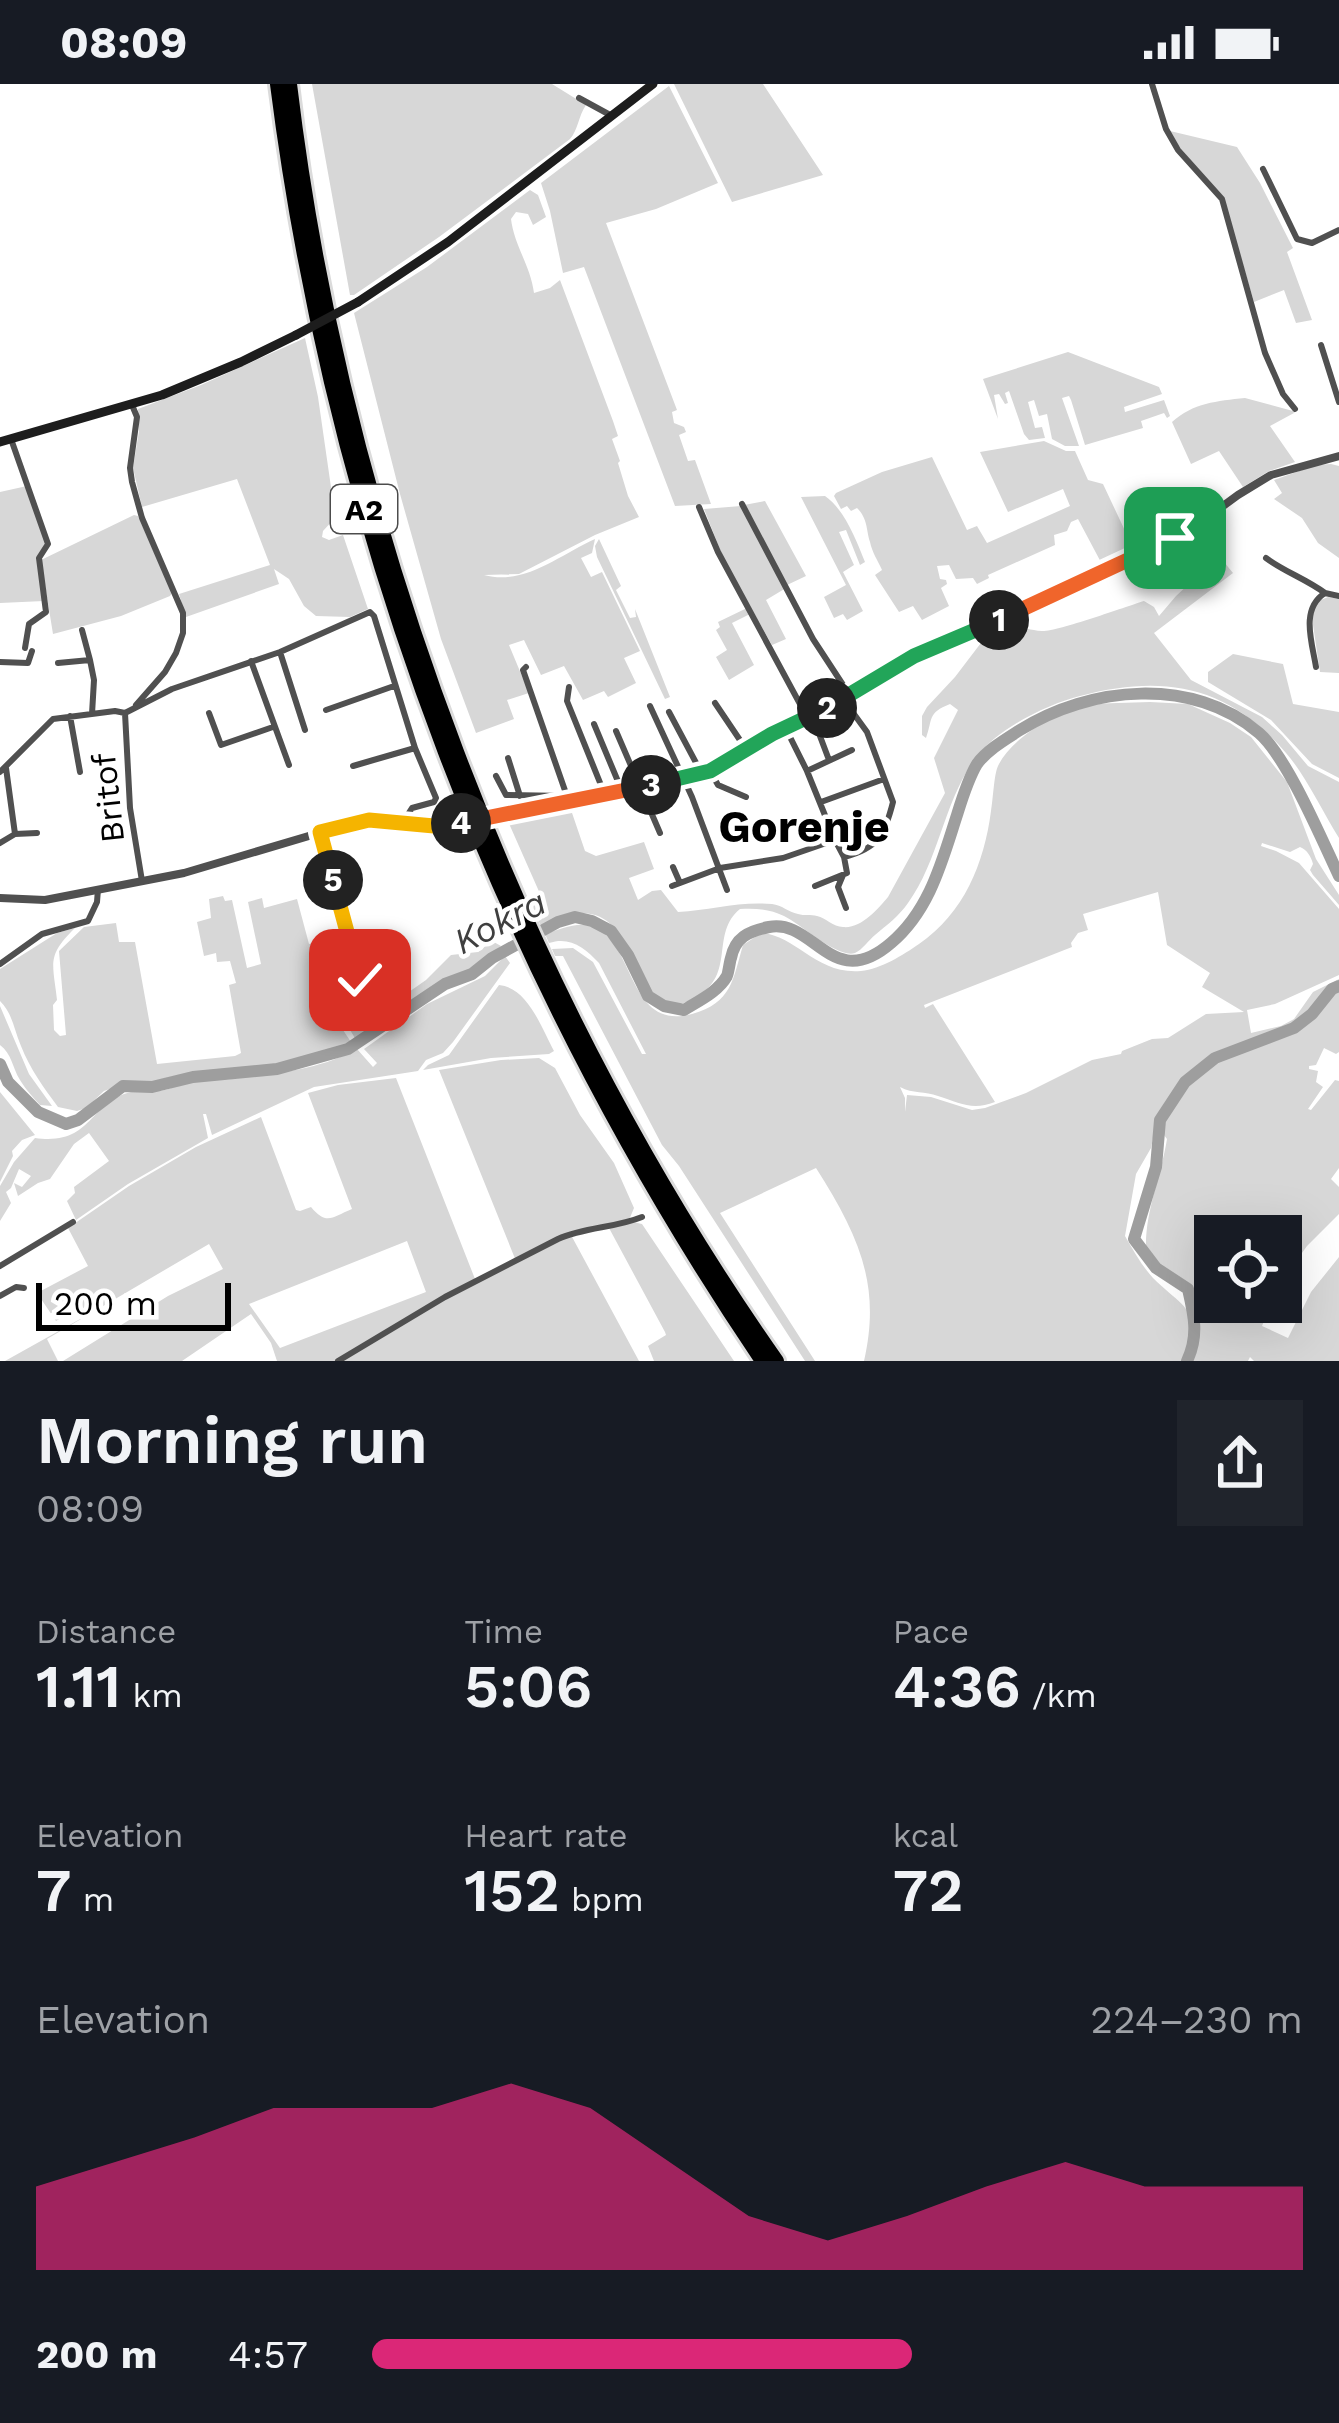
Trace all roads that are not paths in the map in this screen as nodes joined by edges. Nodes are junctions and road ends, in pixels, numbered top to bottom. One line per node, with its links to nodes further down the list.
1 (278, 84): 84 (highway, A2)
2 (290, 84): 84 (highway, A2)
3 (653, 84): 6 (main road)
4 (1152, 84): 12 (street)
5 (579, 98): 6 (street)
6 (612, 116): 11 (main road, bridge)
7 (1263, 170): 8 (street)
8 (1339, 230)
9 (1321, 345): 10 (street)
10 (1339, 403)
11 (132, 405): 13 (main road); 32 (street)
12 (1295, 409)
13 (5, 440): 24 (street)
14 (1339, 455): 30 (street, Britof)
15 (742, 504): 30 (street)
16 (699, 506): 40 (street)
17 (1266, 558): 18 (street)
18 (1325, 592): 19 (street); 27 (street)
19 (1339, 596)
20 (82, 630): 22 (street)
21 (280, 652): 23 (street); 28 (street); 44 (street)
22 (90, 660): 25 (street); 38 (street)
23 (251, 661): 32 (street); 42 (street)
24 (0, 662)
25 (58, 662)
26 (526, 667): 65 (street)
27 (1316, 667)
28 (394, 686): 34 (street); 46 (street)
29 (569, 687): 62 (street)
30 (846, 697): 40 (street, Britof); 59 (street)
31 (716, 703): 47 (street)
32 (135, 706): 37 (street)
33 (650, 706): 58 (street)
34 (326, 710)
35 (209, 712): 42 (street)
36 (669, 712): 56 (street)
37 (125, 713): 38 (street, Britof); 78 (street, Britof)
38 (92, 714): 39 (street, Britof)
39 (70, 716): 53 (street, Britof); 55 (street)
40 (809, 716): 43 (street, Britof); 50 (street)
41 (595, 724): 61 (street)
42 (273, 727): 51 (street)
43 (785, 727): 47 (street, Britof); 54 (street)
44 (305, 730)
45 (616, 730): 60 (street)
46 (415, 748): 52 (street); 67 (street)
47 (746, 749): 56 (street, Britof)
48 (852, 750): 50 (street)
49 (508, 758): 63 (street)
50 (830, 760): 54 (street)
51 (289, 765)
52 (352, 766)
53 (3, 770): 71 (street)
54 (807, 771): 66 (street)
55 (80, 772)
56 (706, 772): 58 (street, Britof); 64 (street)
57 (496, 776): 63 (street)
58 (684, 778): 60 (street, Britof); 76 (street)
59 (884, 779): 66 (street); 74 (street)
60 (641, 787): 61 (street, Britof); 70 (street)
61 (622, 791): 62 (street, Britof)
62 (604, 794): 65 (street, Britof)
63 (520, 796): 65 (street)
64 (746, 797)
65 (568, 799): 67 (street, Britof, bridge)
66 (820, 802): 72 (street)
67 (404, 822): 68 (street, Britof)
68 (320, 832): 78 (street, Britof); 87 (street)
69 (37, 833): 71 (street)
70 (660, 833)
71 (15, 834): 73 (street)
72 (836, 840): 74 (street); 76 (street)
73 (0, 843)
74 (844, 856): 77 (street)
75 (673, 868): 76 (street)
76 (720, 868): 81 (street)
77 (843, 874): 79 (street); 83 (street)
78 (142, 881): 80 (street, Britof)
79 (815, 886)
80 (98, 889): 82 (street, Britof); 86 (street)
81 (727, 890)
82 (0, 898)
83 (846, 908)
84 (519, 913): 85 (highway, A2)
85 (539, 958): 94 (highway, A2); 95 (highway, A2)
86 (0, 964)
87 (370, 1004)
88 (641, 1216): 93 (street)
89 (73, 1222): 90 (street)
90 (0, 1266)
91 (24, 1288): 92 (street)
92 (0, 1296)
93 (338, 1361)
94 (763, 1361)
95 (777, 1361)

